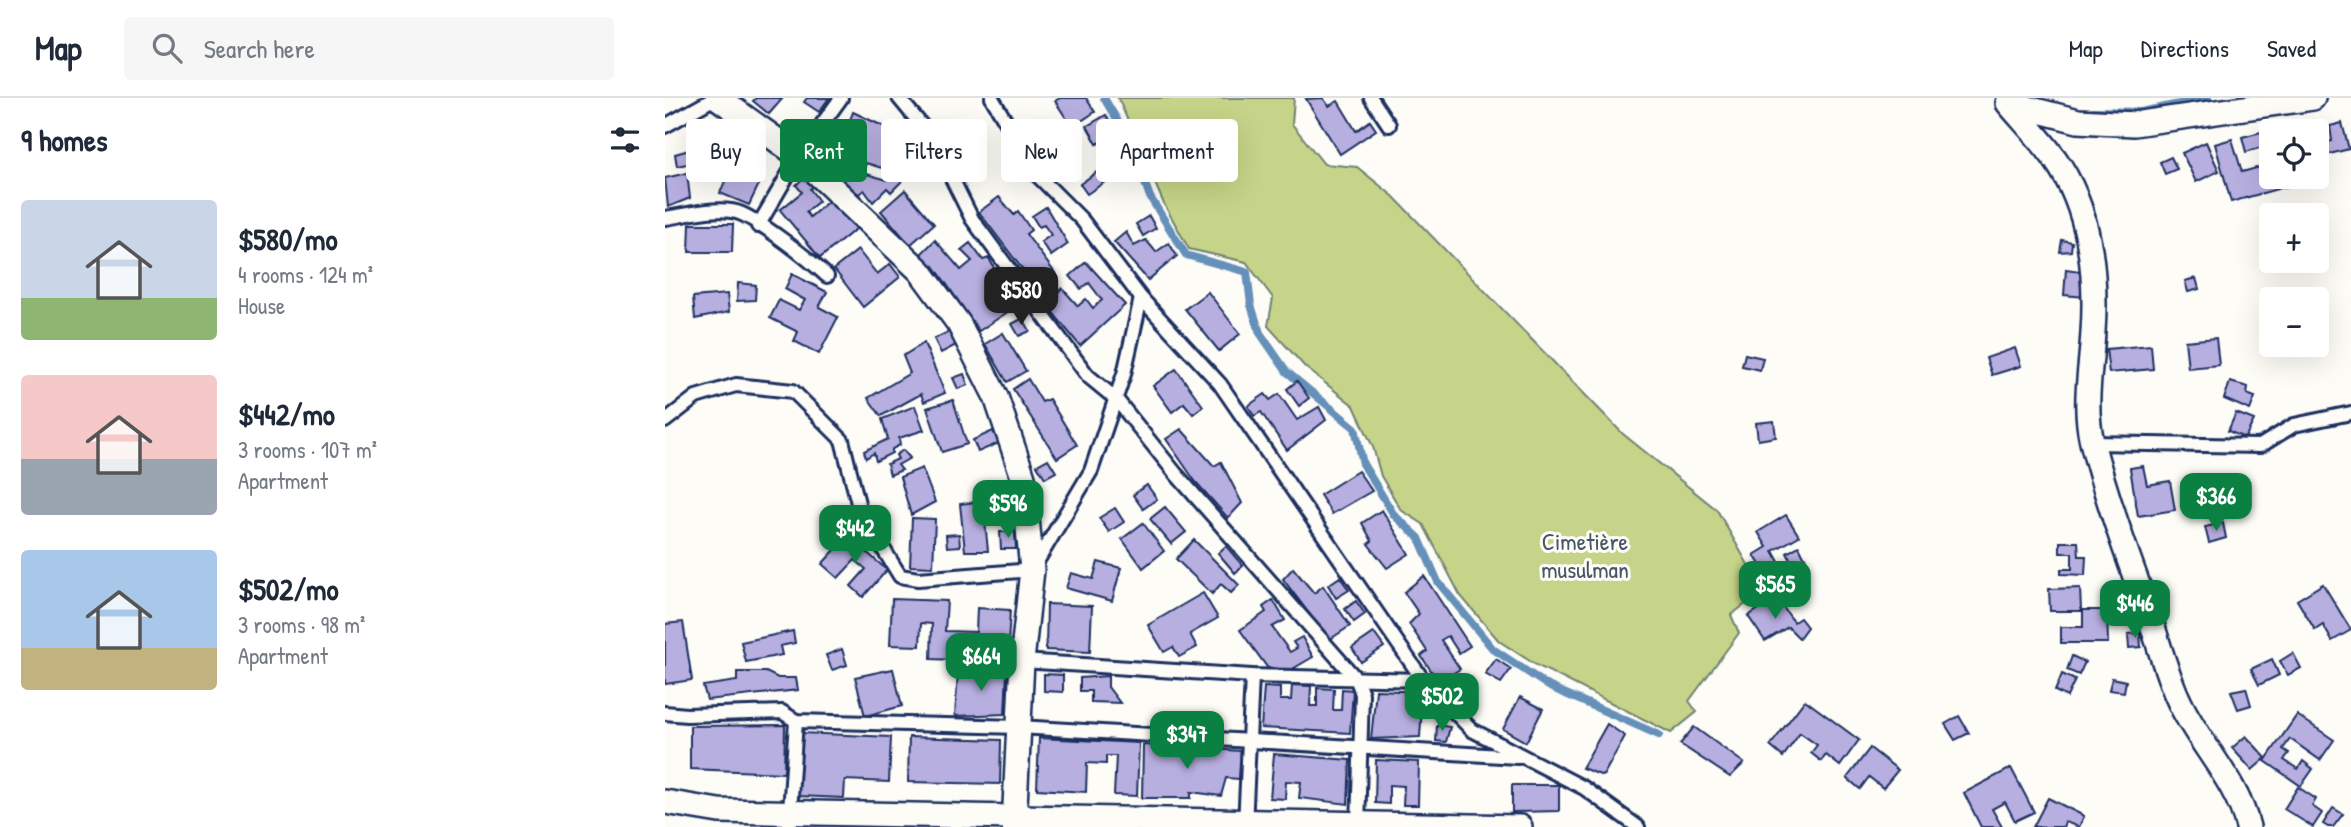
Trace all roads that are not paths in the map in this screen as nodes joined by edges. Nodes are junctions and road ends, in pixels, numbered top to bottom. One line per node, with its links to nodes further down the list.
1 (716, 98): 10 (lane); 11 (street)
2 (841, 98): 8 (lane)
3 (899, 98): 18 (lane)
4 (992, 98): 17 (lane)
5 (1371, 98): 9 (lane)
6 (2313, 98): 7 (street)
7 (2003, 100): 21 (street)
8 (826, 119)
9 (1389, 125)
10 (665, 126)
11 (780, 143)
12 (784, 182): 15 (lane)
13 (826, 182): 22 (street)
14 (665, 218): 15 (lane)
15 (758, 226): 16 (lane)
16 (827, 276)
17 (1141, 298): 18 (lane); 26 (lane)
18 (1116, 399): 22 (lane); 25 (lane)
19 (2351, 413): 21 (lane)
20 (665, 421): 22 (lane)
21 (2093, 443): 40 (street)
22 (1032, 570): 23 (street)
23 (1022, 661): 24 (lane); 29 (street)
24 (1252, 676): 25 (lane); 30 (lane)
25 (1357, 680): 26 (lane); 31 (lane)
26 (1423, 680): 32 (lane)
27 (665, 713): 28 (lane)
28 (796, 721): 29 (lane); 34 (lane)
29 (1019, 727): 30 (lane); 35 (street)
30 (1250, 740): 31 (lane); 36 (lane)
31 (1361, 746): 32 (lane); 37 (lane)
32 (1523, 757): 39 (lane)
33 (665, 802): 34 (street)
34 (789, 820): 35 (street)
35 (1014, 823): 36 (street)
36 (1245, 825): 37 (street)
37 (1358, 826): 38 (street)
38 (1520, 827)
39 (1638, 827)
40 (2248, 827)

